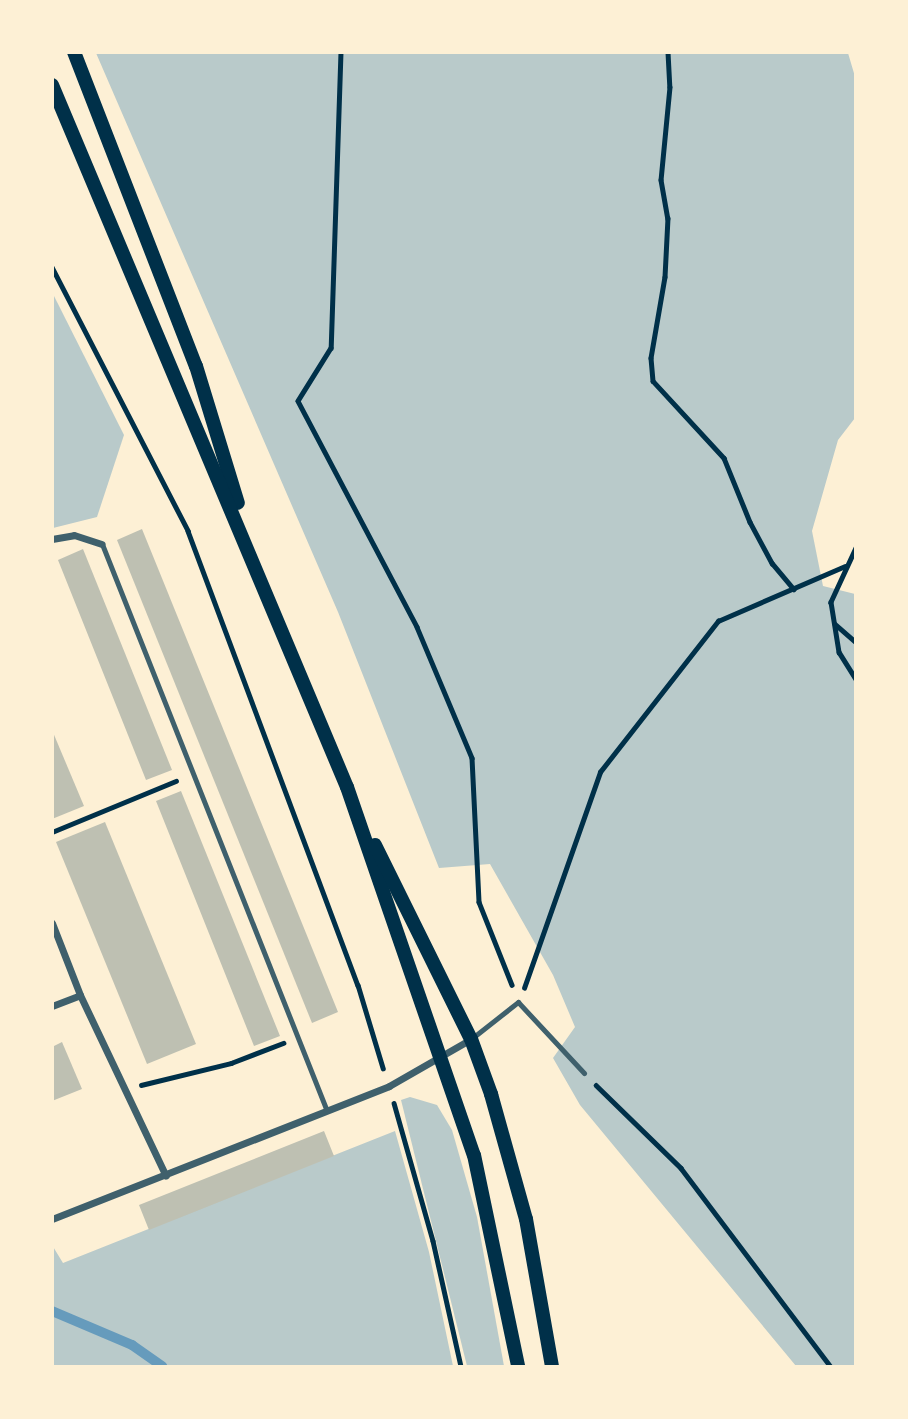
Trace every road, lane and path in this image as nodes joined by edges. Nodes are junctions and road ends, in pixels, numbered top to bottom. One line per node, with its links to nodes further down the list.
1 (74, 52): 10 (main road)
2 (341, 52): 20 (path)
3 (668, 52): 11 (path)
4 (52, 85): 10 (main road)
5 (52, 267): 26 (path)
6 (52, 539): 7 (street)
7 (102, 544): 15 (lane)
8 (856, 548): 9 (path)
9 (845, 566): 11 (path); 12 (path)
10 (261, 578): 16 (main road)
11 (794, 589): 20 (path)
12 (834, 624): 13 (path); 14 (path)
13 (856, 642)
14 (856, 679)
15 (193, 774): 17 (path); 22 (lane)
16 (347, 787): 23 (main road); 24 (main road)
17 (52, 832)
18 (52, 923): 19 (street)
19 (80, 995): 21 (street); 27 (street)
20 (518, 1002): 23 (lane); 25 (lane)
21 (52, 1006)
22 (297, 1038): 27 (path); 28 (lane)
23 (471, 1039): 24 (street); 33 (main road)
24 (443, 1058): 26 (street); 32 (main road)
25 (584, 1073): 34 (path)
26 (389, 1086): 28 (street); 31 (path)
27 (124, 1088): 29 (street)
28 (327, 1111): 29 (street)
29 (166, 1176): 30 (street)
30 (52, 1219)
31 (461, 1367)
32 (518, 1367)
33 (552, 1367)
34 (830, 1367)

